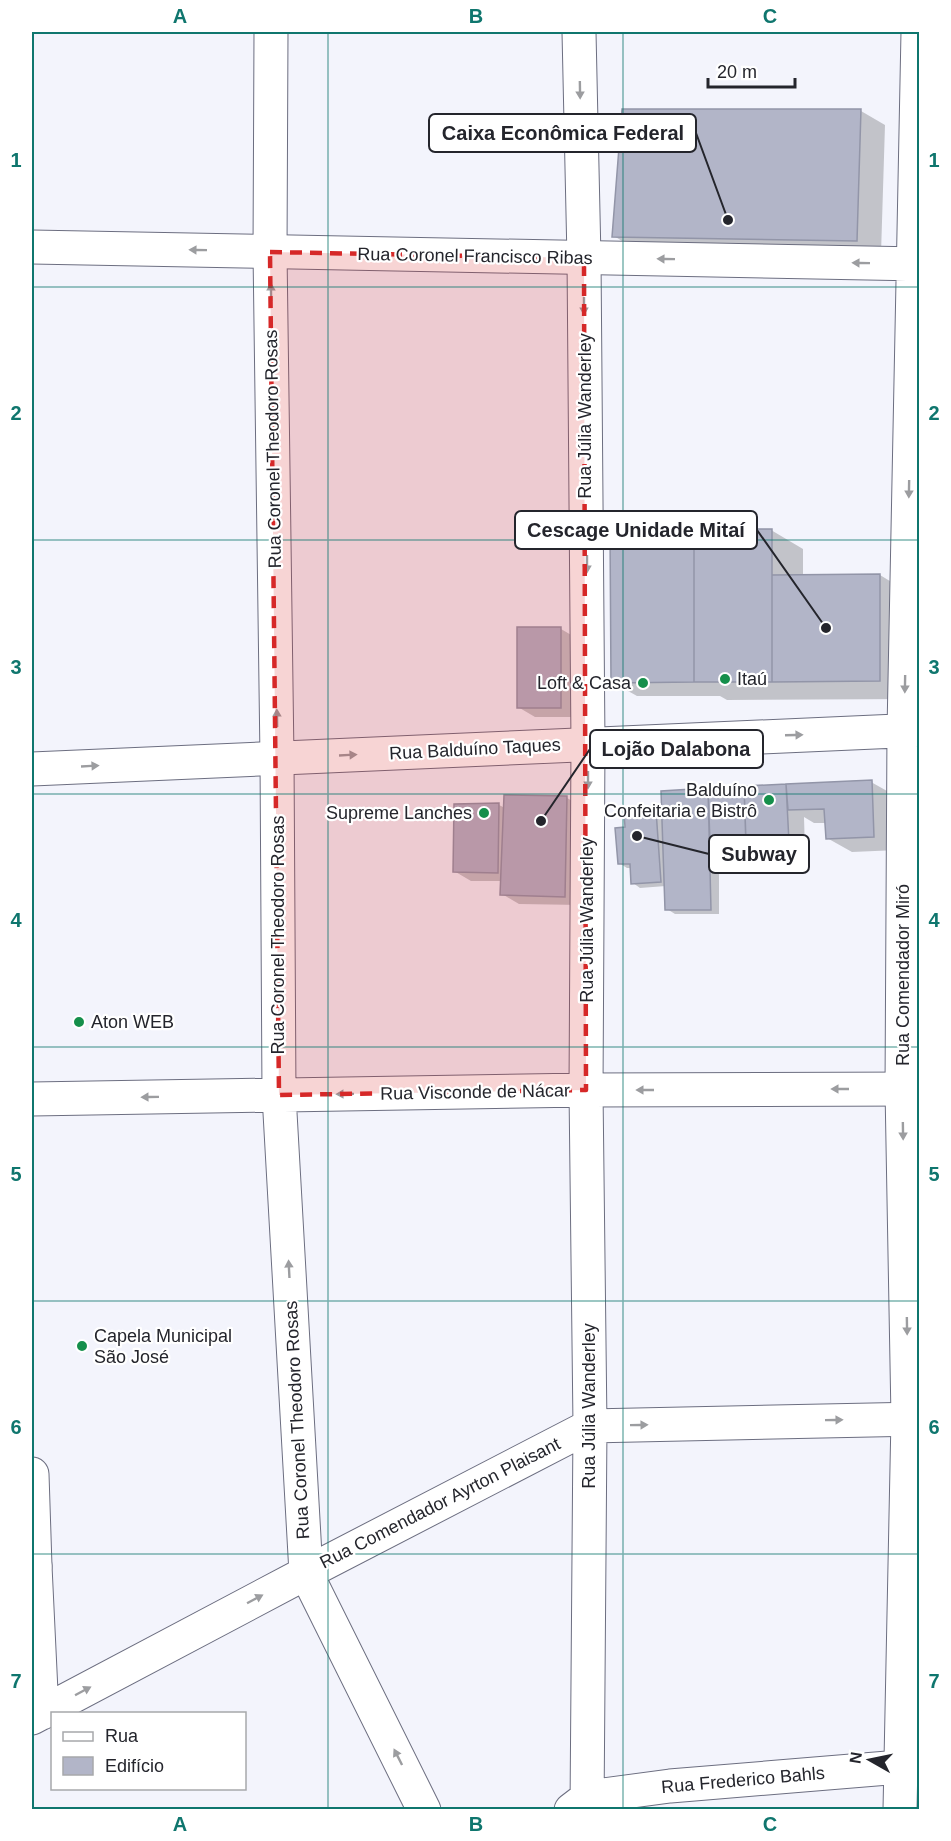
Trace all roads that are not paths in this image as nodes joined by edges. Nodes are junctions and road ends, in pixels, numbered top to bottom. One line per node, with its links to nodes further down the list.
1 (271, 32): 5 (street, Rua Coronel Theodoro Rosas)
2 (579, 32): 6 (street, Rua Júlia Wanderley, one-way to 6)
3 (918, 32): 7 (street, Rua Comendador Miró)
4 (32, 247): 5 (street, Rua Coronel Francisco Ribas, one-way to 4)
5 (270, 252): 6 (street, Rua Coronel Francisco Ribas); 11 (street, Rua Coronel Theodoro Rosas, one-way to 5)
6 (584, 258): 7 (street, Rua Coronel Francisco Ribas, one-way to 6); 10 (street, Rua Júlia Wanderley, one-way to 10)
7 (916, 264): 8 (street, Rua Comendador Miró, one-way to 8)
8 (914, 543): 9 (street, Rua Comendador Miró, one-way to 9)
9 (912, 730): 10 (street, Rua Balduíno Taques, one-way to 9); 13 (street, Rua Comendador Miró)
10 (588, 744): 11 (street, Rua Balduíno Taques, one-way to 10); 15 (street, Rua Júlia Wanderley, one-way to 15)
11 (277, 758): 12 (street, Rua Balduíno Taques, one-way to 11); 16 (street, Rua Coronel Theodoro Rosas)
12 (32, 769)
13 (912, 867): 14 (street, Rua Comendador Miró)
14 (911, 1089): 15 (street, Rua Visconde de Nácar, one-way to 15); 18 (street, Rua Comendador Miró, one-way to 18)
15 (586, 1090): 16 (street, Rua Visconde de Nácar, one-way to 16); 19 (street, Rua Júlia Wanderley)
16 (279, 1095): 17 (street, Rua Visconde de Nácar, one-way to 17); 22 (street, Rua Coronel Theodoro Rosas, one-way to 16)
17 (32, 1099)
18 (914, 1419): 19 (street, Rua Comendador Ayrton Plaisant, one-way to 18); 24 (street, Rua Comendador Miró)
19 (590, 1426): 22 (street, Rua Comendador Ayrton Plaisant); 25 (street, Rua Júlia Wanderley)
20 (32, 1474): 21 (street)
21 (33, 1566): 23 (street)
22 (306, 1573): 23 (street, Rua Comendador Ayrton Plaisant, one-way to 22); 26 (street, Rua Coronel Theodoro Rosas, one-way to 22)
23 (37, 1716)
24 (910, 1768): 25 (street, Rua Frederico Bahls); 27 (street, Rua Comendador Miró)
25 (582, 1805)
26 (424, 1809)
27 (900, 1809)

